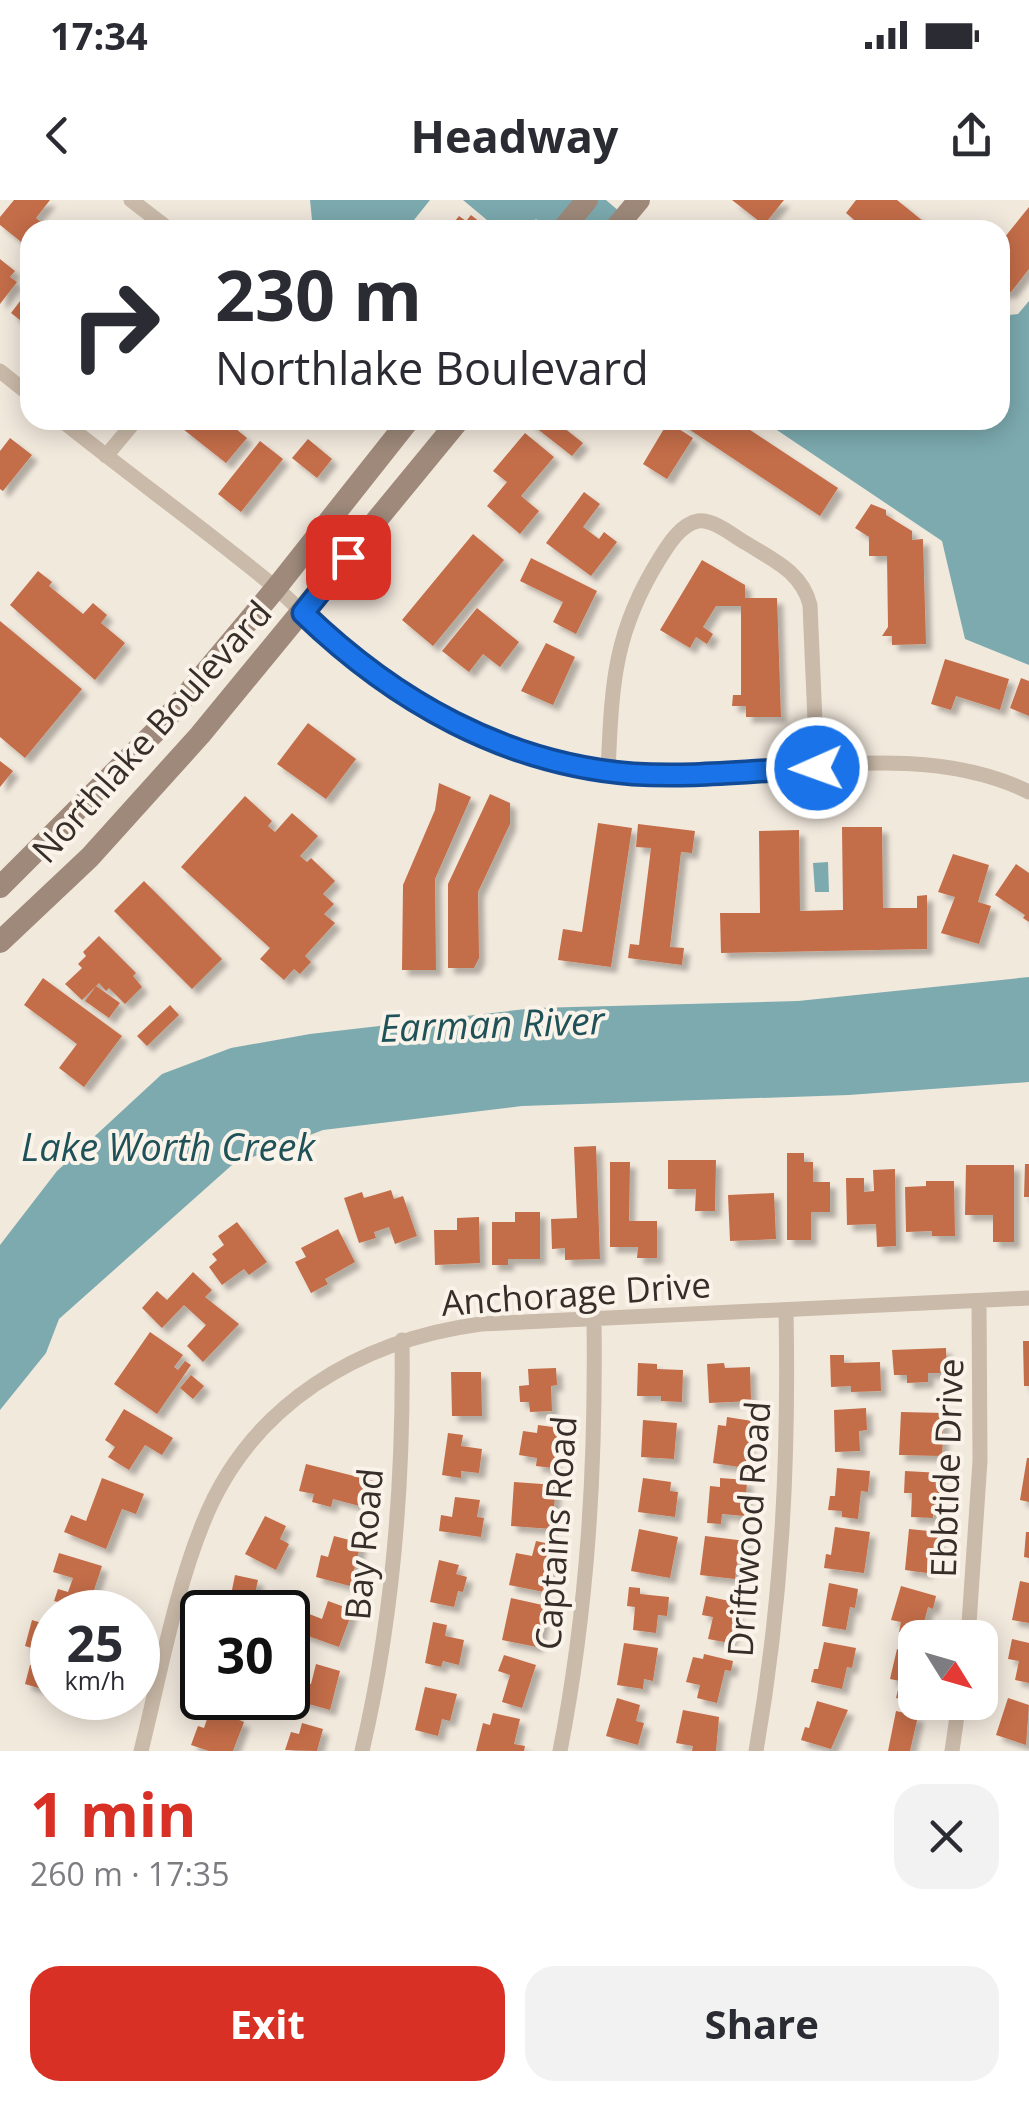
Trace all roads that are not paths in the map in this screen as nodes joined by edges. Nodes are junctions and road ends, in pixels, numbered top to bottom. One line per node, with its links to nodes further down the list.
1 (132, 200): 3 (street)
2 (588, 200): 4 (main road)
3 (157, 220)
4 (571, 220)
5 (74, 430): 9 (street)
6 (128, 430): 9 (street)
7 (401, 430): 10 (main road, Northlake Boulevard)
8 (451, 430): 11 (main road, Northlake Boulevard)
9 (106, 456): 10 (street)
10 (276, 588): 11 (street); 15 (main road, Northlake Boulevard)
11 (303, 613): 13 (street); 16 (main road, Northlake Boulevard)
12 (817, 768): 13 (street); 13 (street); 14 (street)
13 (608, 771)
14 (1029, 792)
15 (0, 887)
16 (0, 942)
17 (1029, 1298): 18 (street, Anchorage Drive)
18 (979, 1301): 19 (street, Anchorage Drive); 22 (street, Ebbtide Drive)
19 (786, 1310): 20 (street, Anchorage Drive); 27 (street, Driftwood Road)
20 (594, 1319): 21 (street, Anchorage Drive); 26 (street, Captains Road)
21 (402, 1340): 24 (street, Anchorage Drive); 25 (street, Bay Road)
22 (969, 1620)
23 (956, 1720): 28 (street)
24 (141, 1751)
25 (362, 1751)
26 (560, 1751)
27 (756, 1751)
28 (952, 1751)

